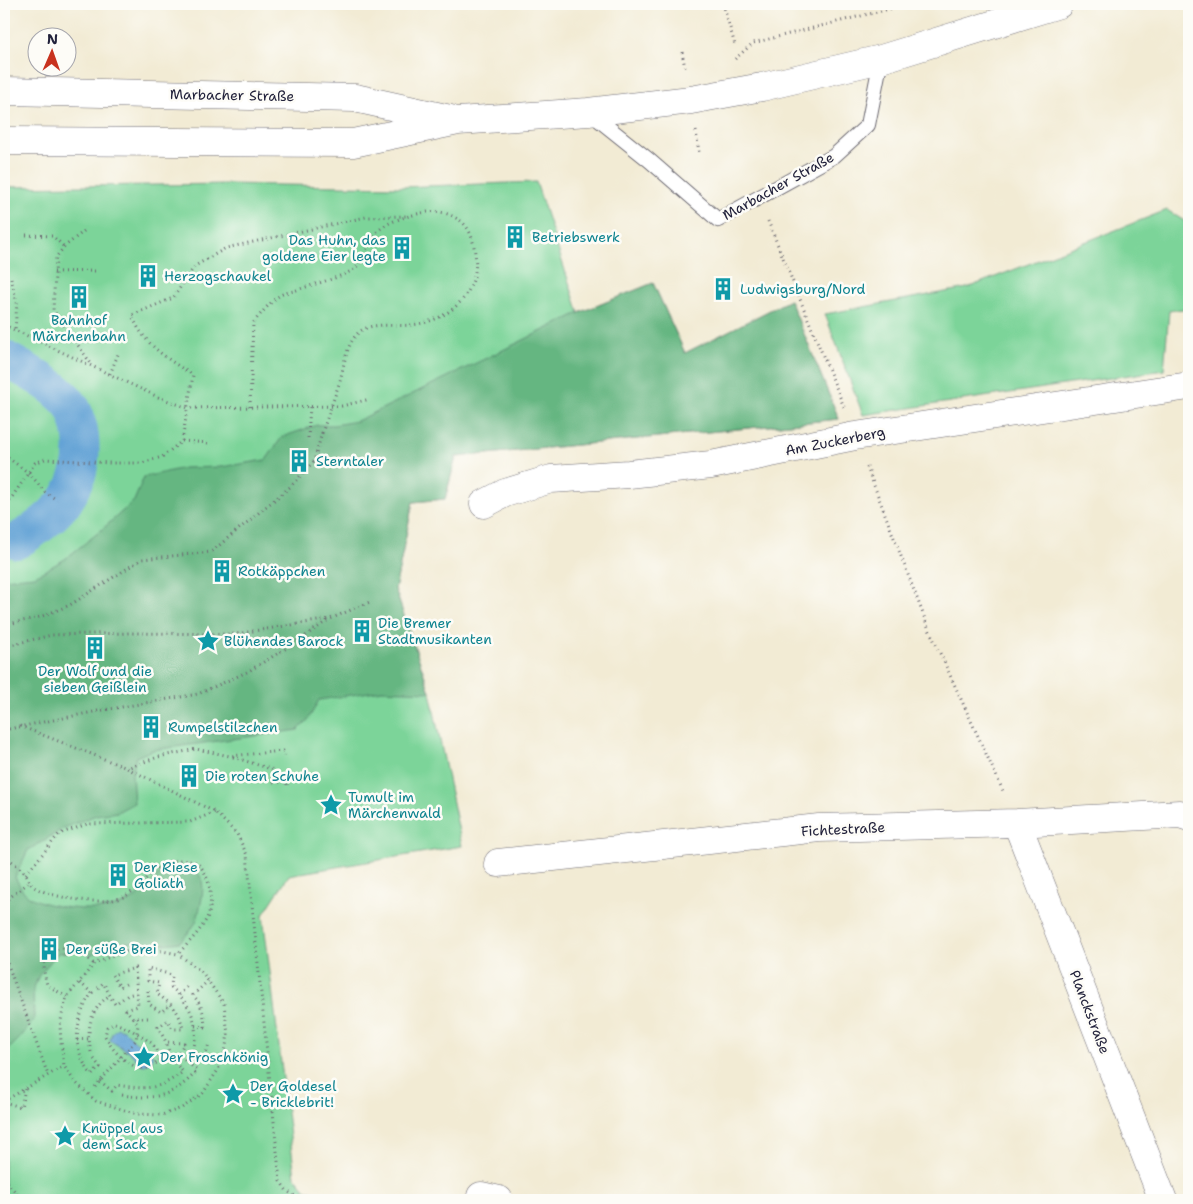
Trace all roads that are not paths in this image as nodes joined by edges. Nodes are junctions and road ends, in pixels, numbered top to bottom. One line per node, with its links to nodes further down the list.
1 (1059, 4): 2 (street, Marbacher Straße)
2 (881, 59): 4 (street, Marbacher Straße); 4 (lane, Marbacher Straße)
3 (4, 91): 5 (street, Marbacher Straße)
4 (588, 112): 5 (street, Marbacher Straße)
5 (458, 121): 6 (street, Marbacher Straße)
6 (4, 141)
7 (1189, 386): 8 (street, Am Zuckerberg)
8 (484, 504)
9 (1189, 817): 10 (street, Fichtestraße)
10 (1017, 823): 11 (street, Fichtestraße); 12 (street, Planckstraße)
11 (498, 863)
12 (1162, 1200)

